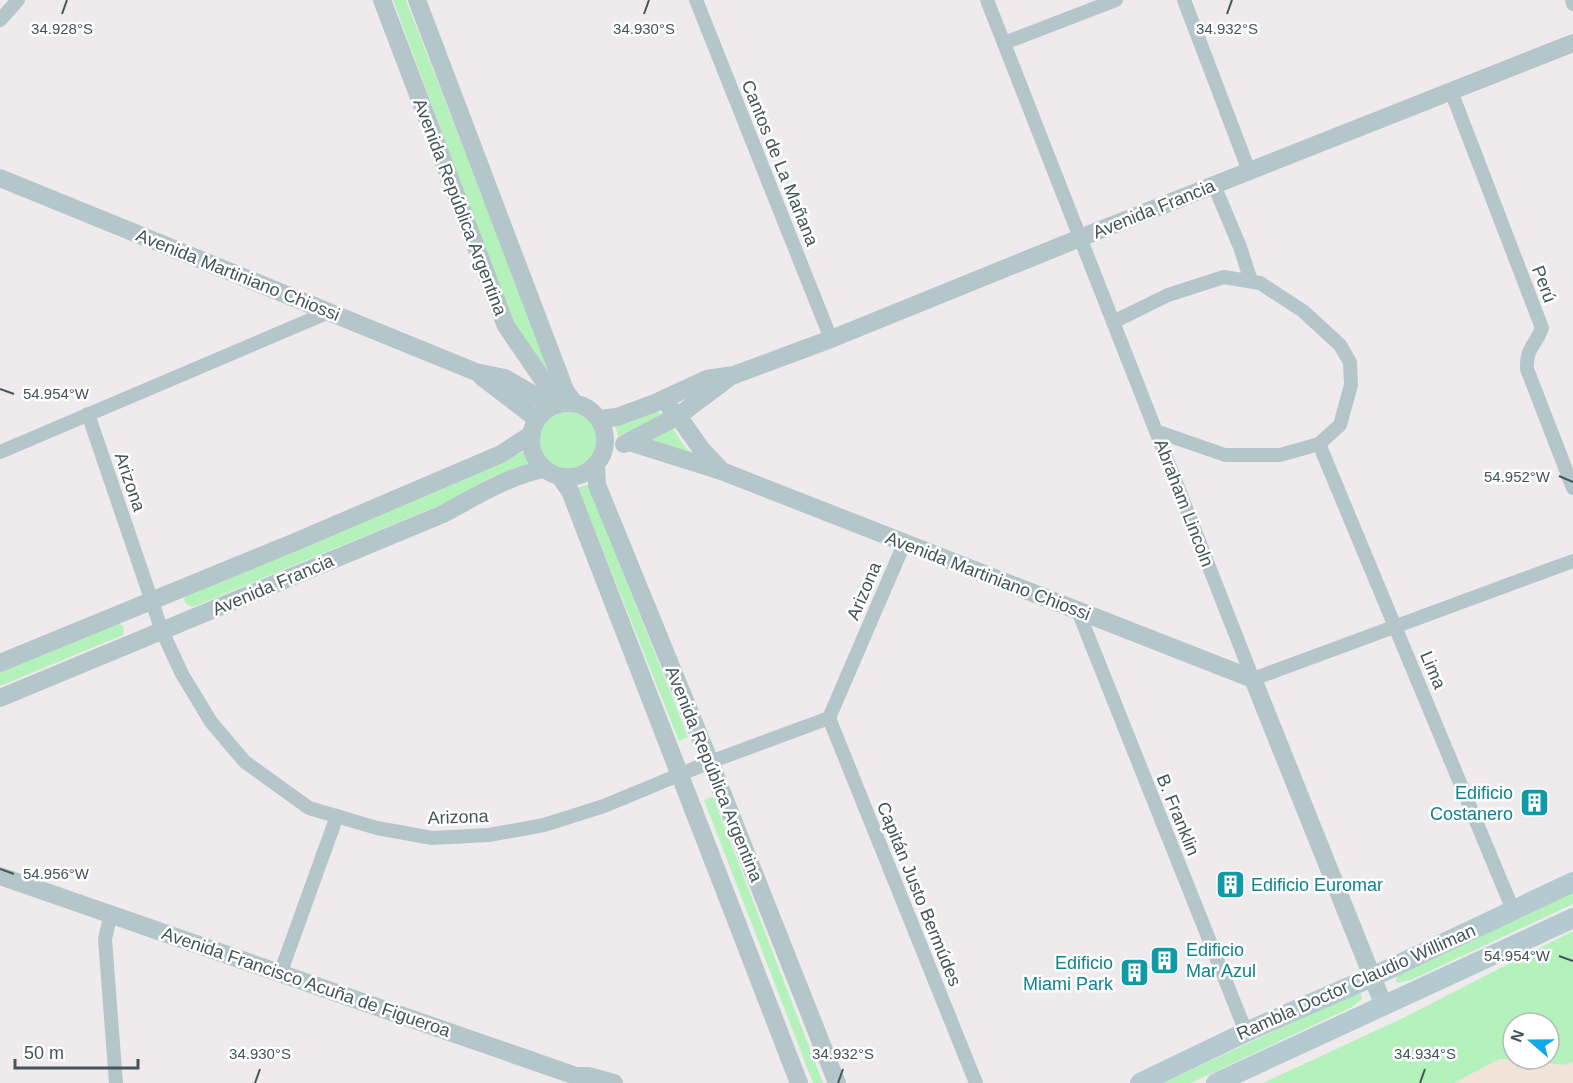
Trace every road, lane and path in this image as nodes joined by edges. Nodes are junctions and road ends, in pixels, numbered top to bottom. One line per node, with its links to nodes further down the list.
1 (18, 0): 8 (street)
2 (382, 0): 23 (street, Avenida República Argentina)
3 (417, 0): 23 (street, Avenida República Argentina)
4 (696, 0): 19 (street, Cantos de La Mañana)
5 (987, 0): 9 (street, Abraham Lincoln)
6 (1116, 0): 9 (street)
7 (1184, 0): 12 (street)
8 (0, 20)
9 (1004, 43): 15 (street, Abraham Lincoln)
10 (1573, 44): 11 (street, Avenida Francia)
11 (1451, 91): 12 (street, Avenida Francia); 35 (street, Perú)
12 (1249, 171): 14 (street, Avenida Francia)
13 (0, 178): 17 (street, Avenida Martiniano Chiossi)
14 (1214, 185): 15 (street, Avenida Francia); 16 (street)
15 (1080, 238): 18 (street, Abraham Lincoln); 19 (street, Avenida Francia)
16 (1251, 281): 18 (street); 30 (street)
17 (329, 312): 20 (street, Avenida Martiniano Chiossi); 24 (street)
18 (1113, 322): 28 (street, Abraham Lincoln)
19 (831, 339): 21 (street, Avenida Francia)
20 (476, 372): 23 (street, Avenida Martiniano Chiossi); 27 (street, Avenida Martiniano Chiossi)
21 (734, 375): 22 (street, Avenida Francia); 25 (street, Avenida Francia)
22 (655, 403): 25 (street, Avenida Martiniano Chiossi); 26 (street, Avenida Francia)
23 (561, 405): 26 (street); 27 (street)
24 (88, 414): 31 (street); 38 (street, Arizona)
25 (678, 416): 29 (street, Avenida Francia); 33 (street, Avenida Martiniano Chiossi)
26 (599, 419): 32 (street)
27 (535, 427): 34 (street); 38 (street, Avenida Francia)
28 (1155, 431): 30 (street); 43 (street, Abraham Lincoln)
29 (628, 442): 32 (street, Avenida Francia); 33 (street, Avenida Martiniano Chiossi)
30 (1319, 444): 40 (street, Lima)
31 (0, 452)
32 (600, 458): 34 (street); 46 (street, Avenida República Argentina)
33 (724, 472): 36 (street, Avenida Martiniano Chiossi)
34 (552, 473): 41 (street, Avenida Francia); 47 (street, Avenida República Argentina)
35 (1573, 488)
36 (904, 544): 39 (street, Avenida Martiniano Chiossi); 45 (street, Arizona)
37 (1573, 561): 40 (street)
38 (151, 601): 41 (street, Arizona); 42 (street, Avenida Francia)
39 (1078, 611): 43 (street, Avenida Martiniano Chiossi); 57 (street, B. Franklin)
40 (1395, 627): 43 (street); 51 (street, Lima)
41 (162, 631): 44 (street, Avenida Francia); 48 (street, Arizona)
42 (0, 663)
43 (1253, 679): 55 (street, Abraham Lincoln)
44 (0, 698)
45 (830, 718): 46 (street, Arizona); 63 (street, Capitán Justo Bermúdes)
46 (710, 762): 47 (street, Arizona); 62 (street, Avenida República Argentina)
47 (681, 774): 48 (street, Arizona); 61 (street, Avenida República Argentina)
48 (337, 816): 54 (street)
49 (0, 876): 52 (street, Avenida Francisco Acuña de Figueroa)
50 (1573, 882): 51 (main road, Rambla Doctor Claudio Williman)
51 (1513, 910): 55 (main road, Rambla Doctor Claudio Williman)
52 (111, 913): 54 (street, Avenida Francisco Acuña de Figueroa); 59 (street)
53 (1573, 918): 56 (main road, Rambla Doctor Claudio Williman)
54 (280, 974): 58 (street, Avenida Francisco Acuña de Figueroa)
55 (1371, 977): 56 (street, Abraham Lincoln); 57 (main road, Rambla Doctor Claudio Williman)
56 (1384, 1006): 65 (main road, Rambla Doctor Claudio Williman)
57 (1245, 1032): 64 (main road, Rambla Doctor Claudio Williman)
58 (579, 1079): 60 (street, Avenida Francisco Acuña de Figueroa)
59 (116, 1083)
60 (614, 1083)
61 (800, 1083)
62 (837, 1083)
63 (976, 1083)
64 (1140, 1083)
65 (1216, 1083)

